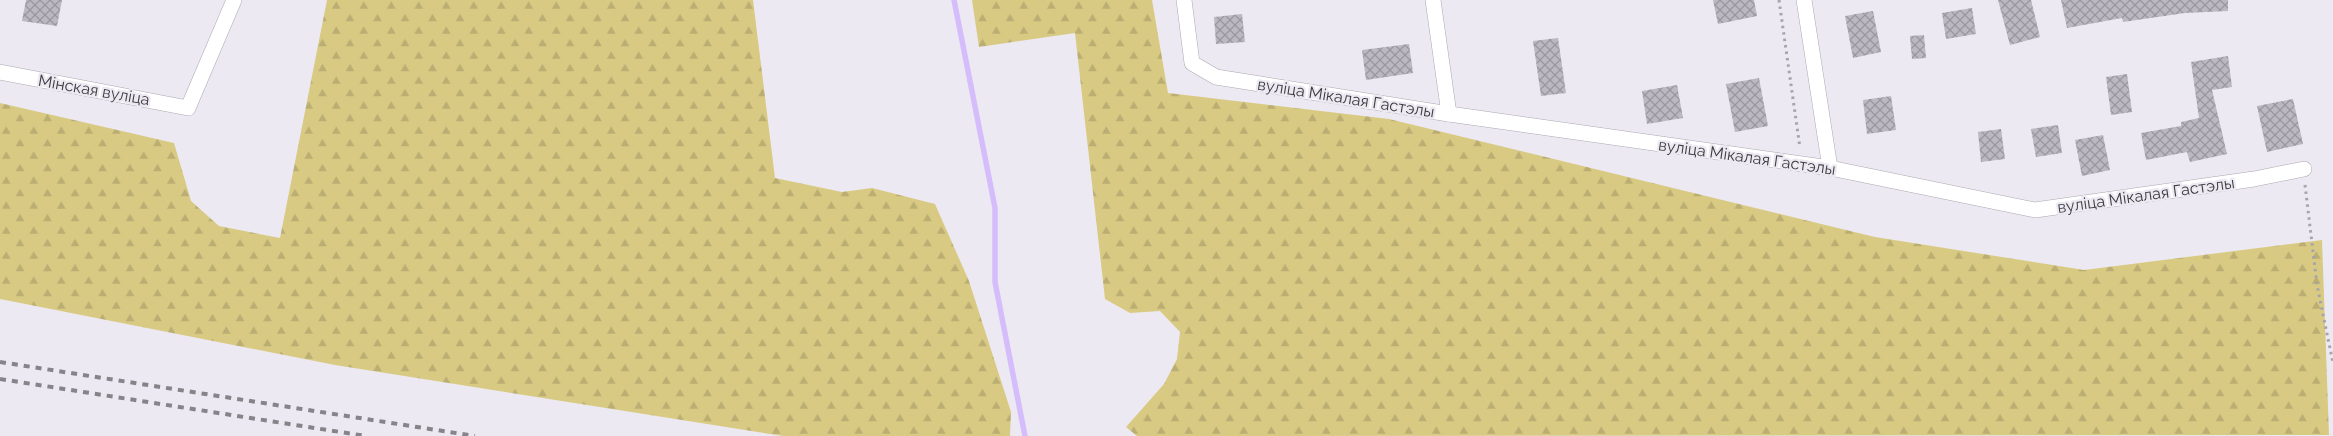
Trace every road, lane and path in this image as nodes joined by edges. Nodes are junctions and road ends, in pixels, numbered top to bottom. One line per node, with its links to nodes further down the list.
1 (234, 0): 6 (street, Мінская вуліца)
2 (1184, 0): 7 (street, вуліца Мікалая Гастэлы)
3 (1434, 0): 7 (street)
4 (1779, 0): 8 (path)
5 (1804, 0): 9 (street)
6 (0, 72)
7 (1449, 114): 8 (street, вуліца Мікалая Гастэлы)
8 (1802, 164): 9 (street, вуліца Мікалая Гастэлы)
9 (1830, 168): 10 (street, вуліца Мікалая Гастэлы)
10 (2304, 169): 11 (path)
11 (2333, 362)

